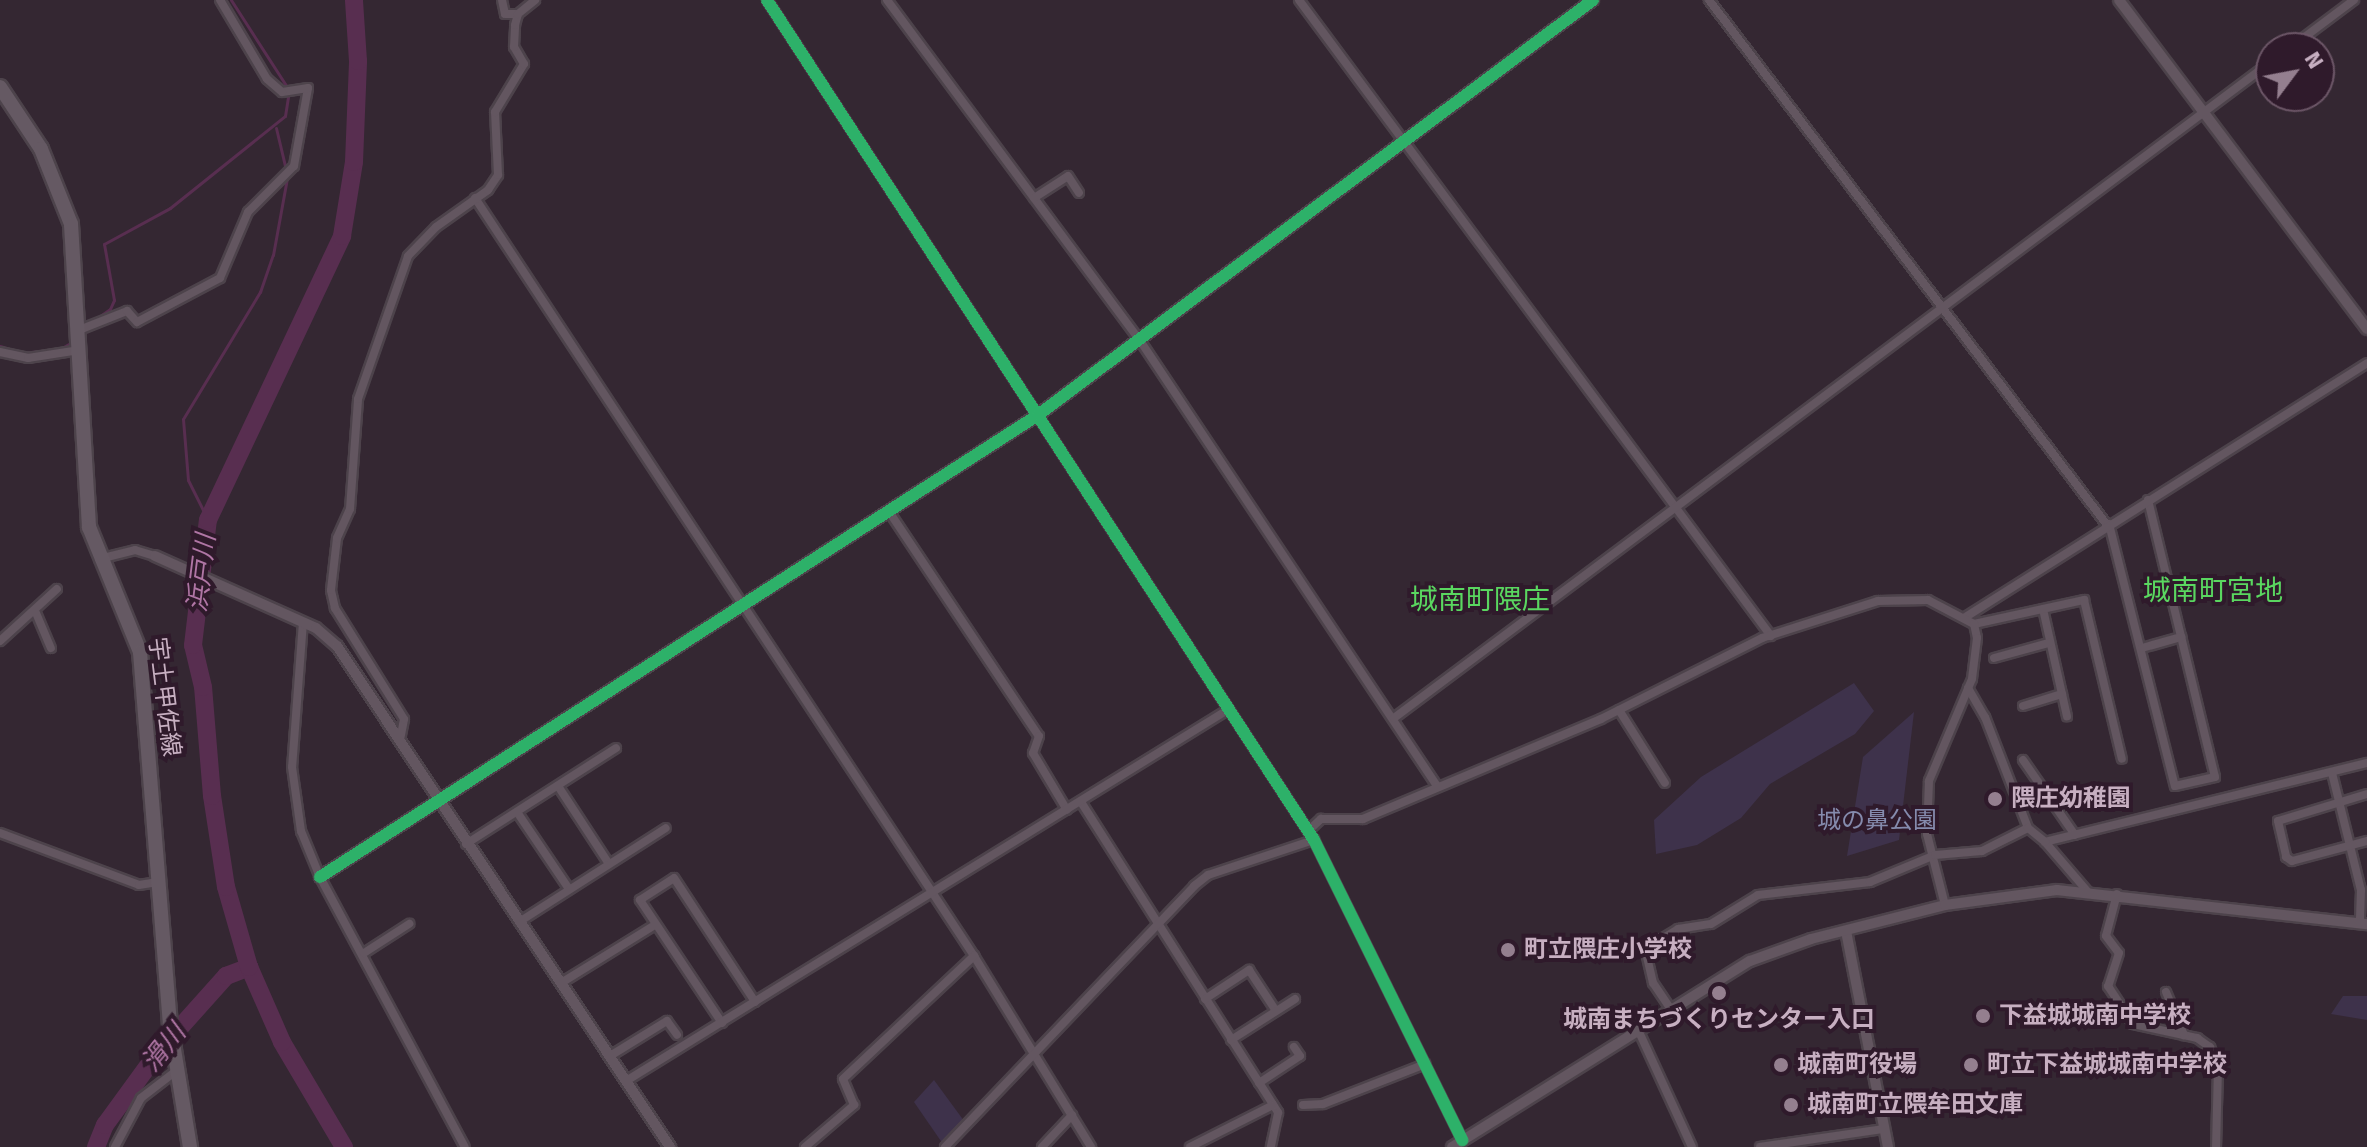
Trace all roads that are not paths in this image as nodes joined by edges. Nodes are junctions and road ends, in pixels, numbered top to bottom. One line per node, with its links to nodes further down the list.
1 (220, 0): 22 (street)
2 (502, 0): 11 (street)
3 (535, 0): 11 (street)
4 (767, 0): 27 (street)
5 (887, 0): 19 (street)
6 (1299, 0): 16 (street)
7 (1593, 0): 16 (street)
8 (1709, 0): 20 (street)
9 (2119, 0): 15 (street)
10 (2354, 0): 12 (street)
11 (518, 14): 18 (street)
12 (2311, 32)
13 (2255, 74): 15 (street)
14 (0, 87): 22 (main road, 宇土甲佐線)
15 (2204, 112): 20 (street); 21 (street)
16 (1404, 141): 23 (street); 29 (street)
17 (1079, 193): 19 (street)
18 (475, 198): 35 (street); 55 (street)
19 (1034, 198): 23 (street)
20 (1941, 309): 29 (street); 31 (street)
21 (2367, 329)
22 (79, 330): 24 (main road, 宇土甲佐線)
23 (1139, 339): 27 (street); 54 (street)
24 (80, 350): 25 (street); 33 (main road, 宇土甲佐線)
25 (0, 352)
26 (2367, 363): 28 (street)
27 (1038, 415): 30 (street); 52 (street)
28 (2148, 500): 31 (street); 42 (street)
29 (1676, 507): 41 (street); 54 (street)
30 (890, 513): 35 (street); 70 (street)
31 (2108, 524): 38 (street); 46 (street)
32 (155, 556): 33 (street); 39 (street)
33 (98, 559): 85 (main road, 宇土甲佐線)
34 (57, 589): 37 (street)
35 (742, 606): 68 (street); 89 (street)
36 (2043, 609): 40 (street); 44 (street); 57 (street)
37 (36, 613): 43 (street); 45 (street)
38 (1964, 618): 40 (street); 41 (street)
39 (299, 620): 55 (street); 84 (street)
40 (1974, 624): 48 (street)
41 (1771, 636): 51 (street)
42 (2181, 637): 46 (street); 46 (street)
43 (0, 641)
44 (2049, 643): 47 (street); 49 (street)
45 (51, 648)
46 (2142, 648)
47 (1994, 658)
48 (1968, 688): 69 (street); 82 (street)
49 (2062, 694): 50 (street); 53 (street)
50 (2023, 706)
51 (1619, 710): 61 (street); 63 (street)
52 (1226, 711): 67 (street); 74 (street)
53 (2067, 716)
54 (1394, 718): 63 (street)
55 (400, 740): 68 (street)
56 (616, 748): 62 (street)
57 (2122, 759)
58 (2023, 760): 64 (street)
59 (2367, 763): 60 (street)
60 (2332, 773): 66 (street); 76 (street)
61 (1665, 783)
62 (558, 786): 71 (street); 83 (street)
63 (1437, 786): 74 (street)
64 (2044, 791): 69 (street); 76 (street)
65 (2367, 794): 66 (street)
66 (2340, 801): 81 (street); 81 (street)
67 (1081, 802): 70 (street); 95 (street)
68 (438, 803): 80 (street); 84 (street)
69 (2020, 807): 73 (street)
70 (1067, 810): 89 (street)
71 (517, 812): 80 (street); 86 (street)
72 (666, 828): 83 (street)
73 (2028, 828): 79 (street); 82 (street)
74 (1308, 831): 77 (street)
75 (0, 833): 85 (street)
76 (2075, 835): 79 (street)
77 (1314, 840): 95 (street); 114 (street)
78 (2367, 841): 81 (street)
79 (2045, 842): 87 (street)
80 (466, 844): 91 (street)
81 (2350, 845): 93 (street)
82 (1935, 855): 90 (street); 105 (street)
83 (609, 864): 86 (street)
84 (320, 877): 97 (street)
85 (158, 882): 115 (main road, 宇土甲佐線)
86 (569, 889): 91 (street)
87 (2088, 892): 88 (street); 90 (street)
88 (2117, 894): 93 (street); 109 (street)
89 (930, 895): 98 (street); 103 (street)
90 (1945, 905): 96 (street)
91 (519, 922): 99 (street)
92 (409, 924): 97 (street)
93 (2363, 924)
94 (655, 925): 99 (street); 103 (street); 106 (street)
95 (1158, 925): 101 (street); 113 (street)
96 (1846, 931): 105 (street); 121 (street)
97 (364, 953): 125 (street)
98 (974, 956): 113 (street); 127 (street)
99 (561, 983): 112 (street)
100 (2166, 992): 109 (street)
101 (1205, 999): 104 (street); 110 (street)
102 (1295, 999): 104 (street)
103 (755, 1002): 106 (street)
104 (1276, 1011): 110 (street)
105 (1672, 1011): 107 (street)
106 (722, 1023): 116 (street)
107 (1640, 1034): 122 (street); 133 (street)
108 (677, 1035): 112 (street)
109 (2184, 1035): 136 (street)
110 (1231, 1040): 117 (street)
111 (1294, 1047): 117 (street)
112 (610, 1056): 116 (street)
113 (1036, 1056): 120 (street); 128 (street)
114 (1425, 1064): 119 (street); 122 (street)
115 (176, 1071): 123 (street); 124 (main road, 宇土甲佐線)
116 (626, 1081): 126 (street)
117 (1259, 1083): 118 (street)
118 (1273, 1105): 131 (street); 132 (street)
119 (1303, 1105)
120 (1072, 1115): 129 (street); 130 (street)
121 (1884, 1129): 134 (street); 135 (street)
122 (1457, 1144)
123 (115, 1147)
124 (190, 1147)
125 (465, 1147)
126 (670, 1147)
127 (805, 1147)
128 (945, 1147)
129 (1042, 1147)
130 (1091, 1147)
131 (1190, 1147)
132 (1271, 1147)
133 (1692, 1147)
134 (1760, 1147)
135 (1888, 1147)
136 (2216, 1147)

